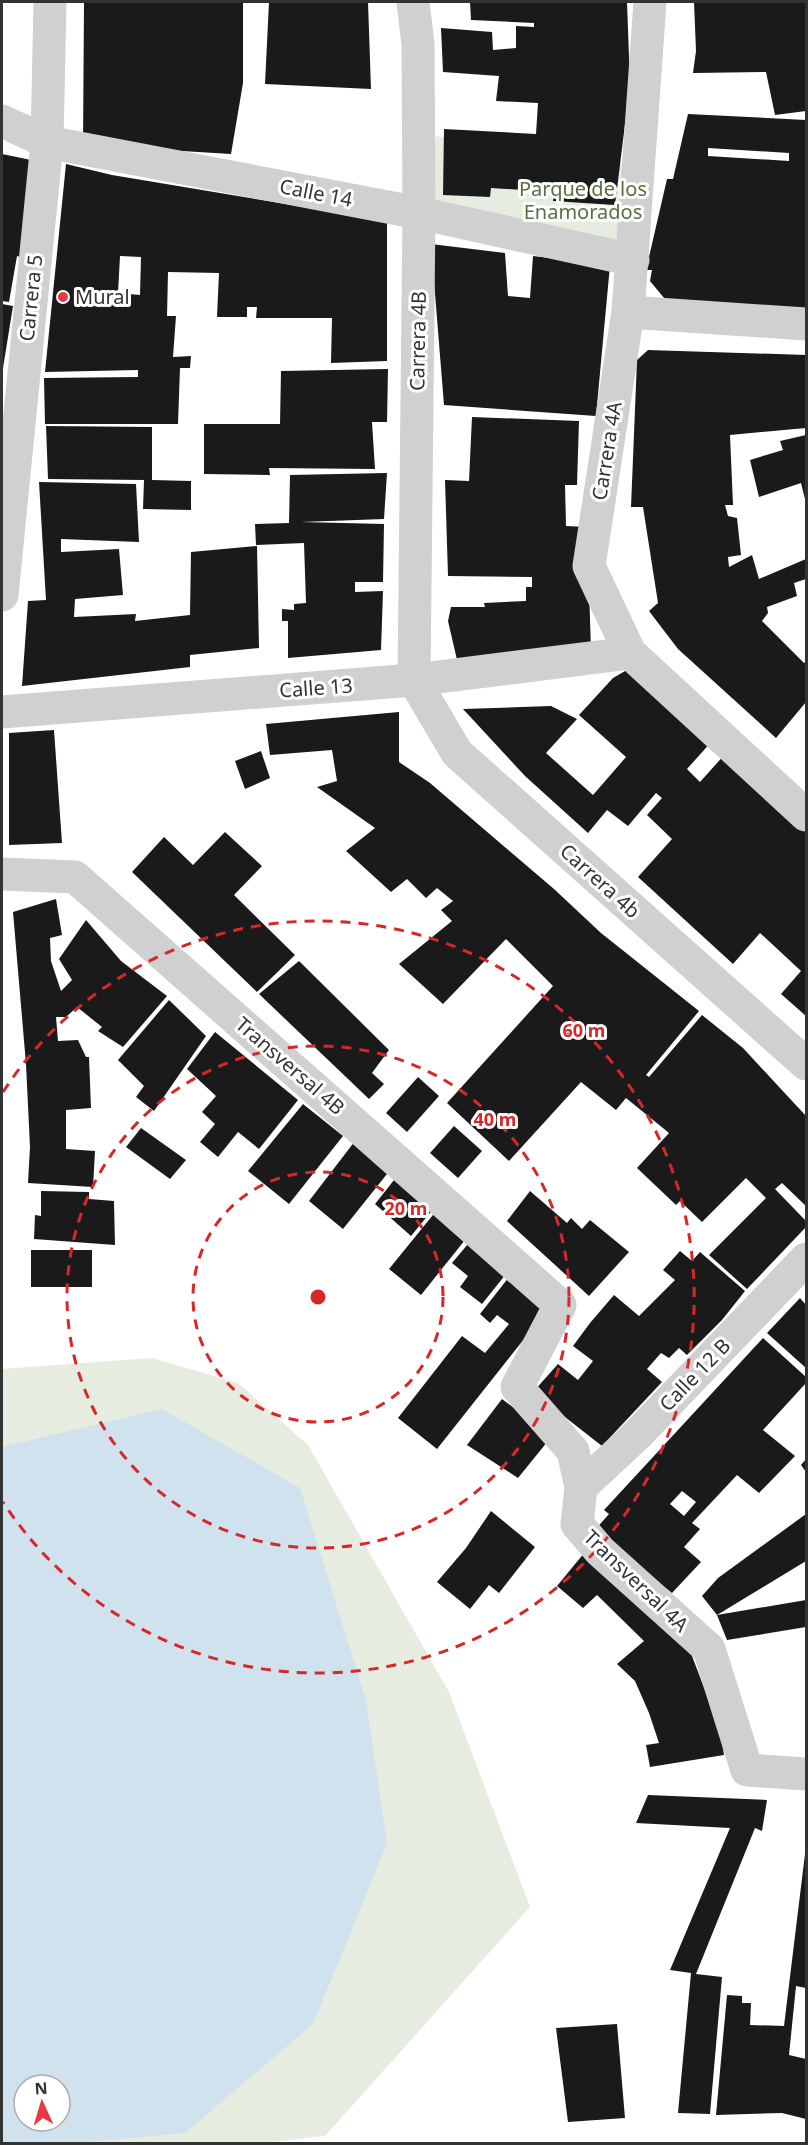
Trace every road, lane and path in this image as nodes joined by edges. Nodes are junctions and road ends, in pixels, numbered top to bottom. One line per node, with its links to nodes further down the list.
1 (50, 2): 5 (street, Carrera 5)
2 (413, 2): 6 (street, Carrera 4B)
3 (650, 2): 7 (street, Carrera 4A)
4 (2, 121): 5 (street, Calle 14)
5 (47, 142): 6 (street, Calle 14); 10 (street, Carrera 5)
6 (419, 213): 7 (street, Calle 14); 12 (street, Carrera 4B)
7 (633, 260): 8 (street, Carrera 4A)
8 (628, 312): 9 (street); 11 (street, Carrera 4A)
9 (807, 324)
10 (2, 595)
11 (630, 653): 12 (street, Calle 13); 14 (street, Carrera 4A)
12 (414, 680): 13 (street, Calle 13); 16 (street, Carrera 4b)
13 (2, 712)
14 (807, 816)
15 (2, 874): 18 (street, Transversal 4B)
16 (807, 1064)
17 (807, 1259): 19 (street, Calle 12 B)
18 (560, 1305): 19 (street, Transversal 4A)
19 (581, 1487): 20 (street, Transversal 4A)
20 (807, 1774)

